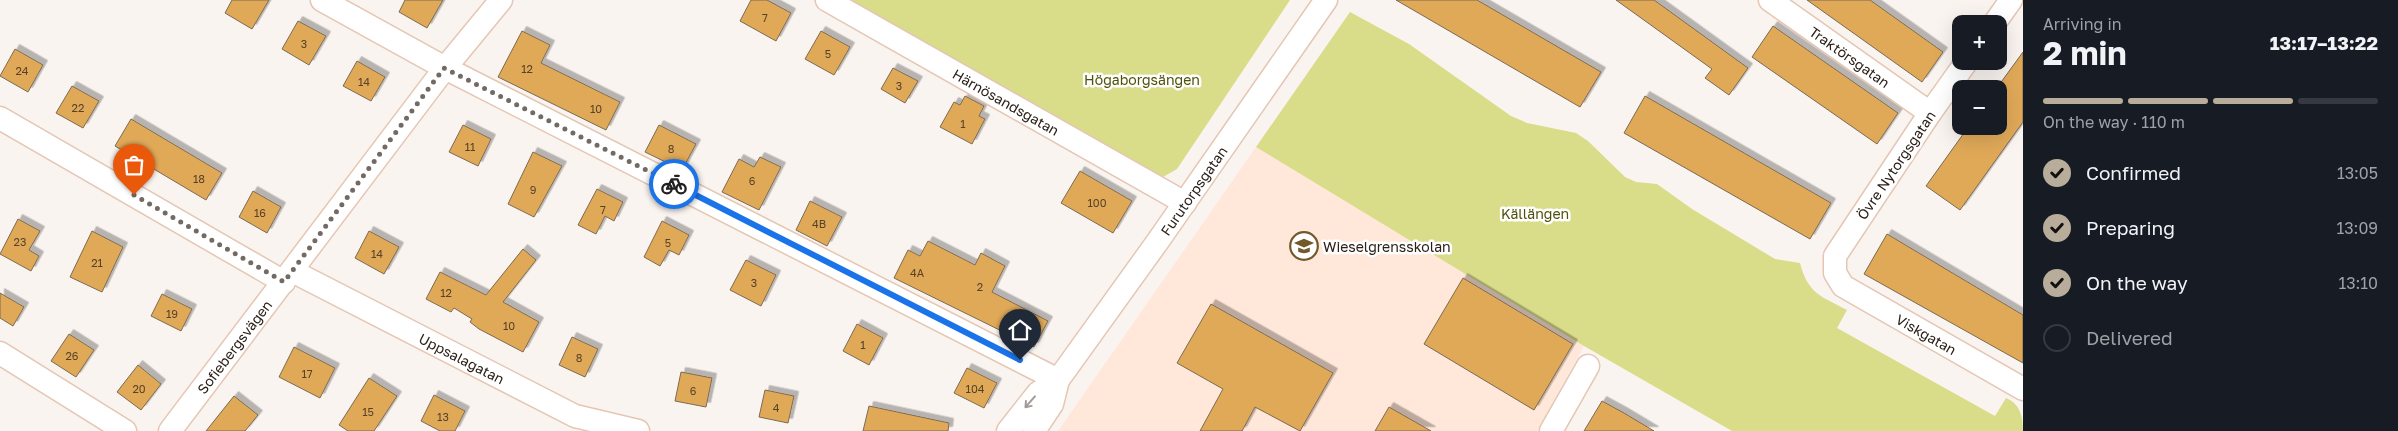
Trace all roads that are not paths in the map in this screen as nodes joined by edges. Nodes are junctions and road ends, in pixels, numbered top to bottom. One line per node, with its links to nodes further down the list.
1 (322, 0): 8 (street)
2 (502, 0): 8 (street, Sofiebergsvägen)
3 (827, 0): 12 (street, Härnösandsgatan)
4 (1326, 0): 12 (street, Furutorpsgatan)
5 (1770, 0): 10 (street, Traktörsgatan)
6 (2011, 0): 7 (street)
7 (2000, 15)
8 (444, 68): 14 (street, Sofiebergsvägen); 17 (street)
9 (1961, 70): 10 (street, Övre Nytorgsgatan)
10 (1930, 113): 13 (street, Övre Nytorgsgatan)
11 (0, 118): 14 (street, Uppsalagatan)
12 (1185, 203): 17 (street, Furutorpsgatan)
13 (1835, 273): 18 (street, Viskgatan)
14 (288, 276): 20 (street, Sofiebergsvägen); 21 (street, Uppsalagatan)
15 (0, 353): 19 (street)
16 (1588, 366): 24 (street)
17 (1058, 380): 22 (street, Furutorpsgatan, one-way to 22); 23 (street, Furutorpsgatan)
18 (2023, 389)
19 (125, 431)
20 (170, 431)
21 (638, 431)
22 (1008, 431)
23 (1034, 431)
24 (1551, 431)

